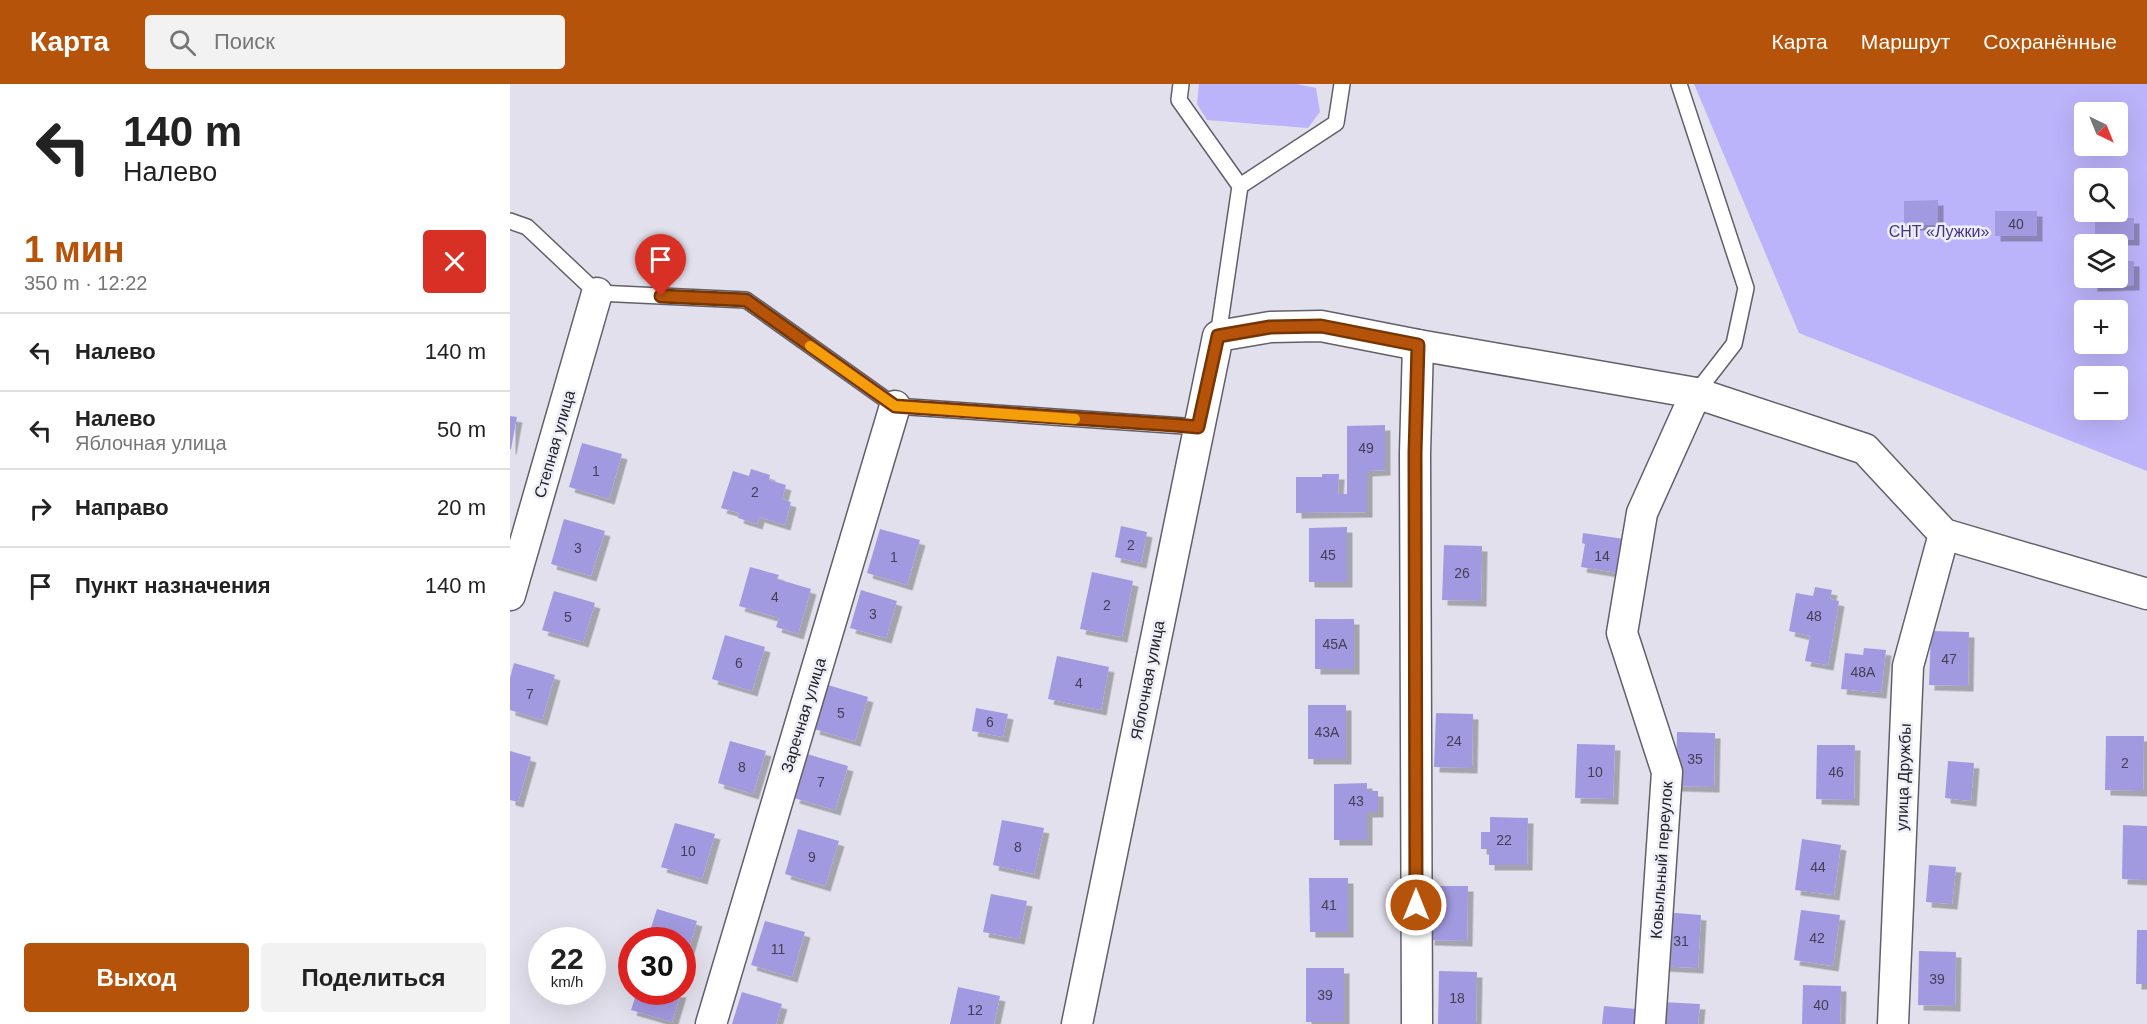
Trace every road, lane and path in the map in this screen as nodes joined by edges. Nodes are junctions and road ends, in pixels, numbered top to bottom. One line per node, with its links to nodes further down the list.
1 (1181, 84): 4 (lane)
2 (1342, 84): 4 (lane)
3 (1678, 84): 9 (lane)
4 (1240, 186): 7 (lane)
5 (510, 221): 6 (lane)
6 (597, 294): 10 (lane); 14 (street, Степная улица)
7 (1218, 336): 8 (street); 11 (street, Яблочная улица)
8 (1418, 345): 9 (street); 17 (street)
9 (1696, 393): 12 (street); 18 (street, Ковыльный переулок)
10 (895, 406): 11 (lane); 15 (street, Заречная улица)
11 (1198, 427): 16 (street, Яблочная улица)
12 (1944, 534): 13 (street); 19 (street, улица Дружбы)
13 (2147, 594)
14 (510, 595)
15 (711, 1024)
16 (1077, 1024)
17 (1417, 1024)
18 (1650, 1024)
19 (1893, 1024)

